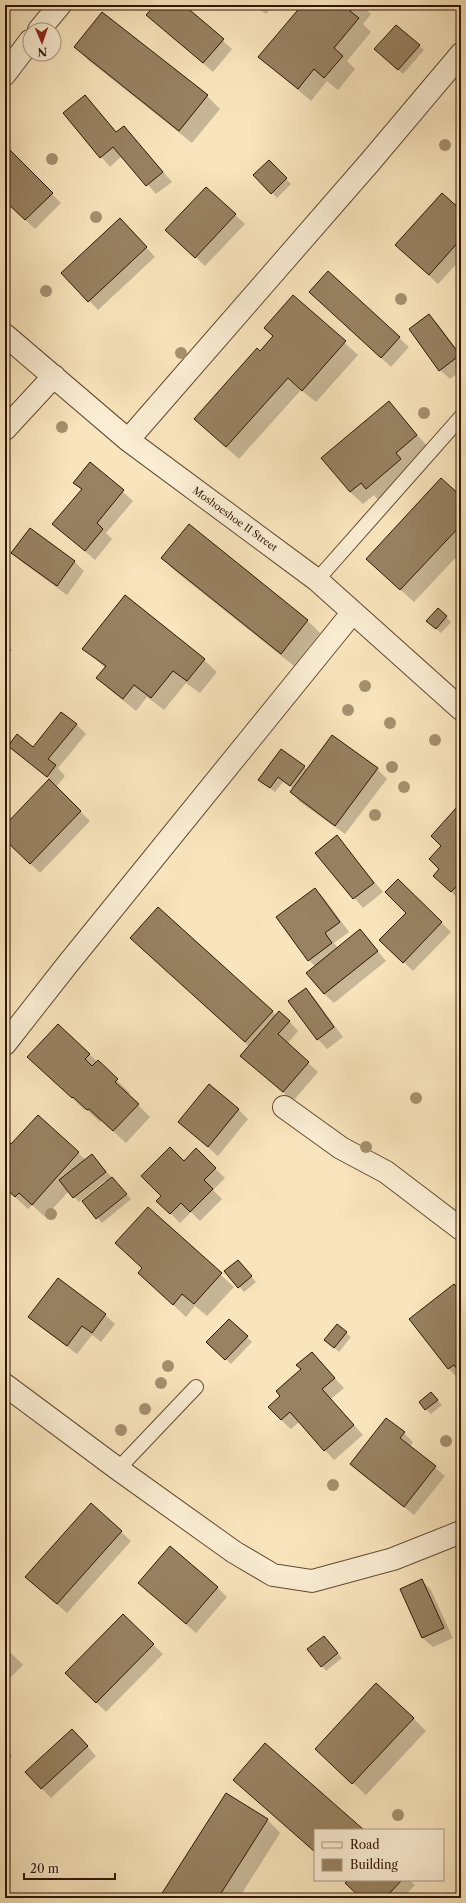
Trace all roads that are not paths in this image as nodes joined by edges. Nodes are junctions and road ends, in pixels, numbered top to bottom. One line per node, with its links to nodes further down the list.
1 (60, 5): 2 (street)
2 (46, 22)
3 (22, 52): 5 (street)
4 (461, 54): 10 (street)
5 (5, 74)
6 (5, 335): 7 (street, Moshoeshoe II Street)
7 (54, 376): 9 (street); 10 (street, Moshoeshoe II Street)
8 (461, 417): 11 (lane)
9 (5, 429)
10 (128, 440): 11 (street, Moshoeshoe II Street)
11 (318, 580): 12 (street, Moshoeshoe II Street)
12 (353, 612): 13 (street, Moshoeshoe II Street); 14 (street)
13 (461, 709)
14 (5, 1044)
15 (284, 1107): 16 (street)
16 (461, 1229)
17 (5, 1385): 19 (street)
18 (196, 1387): 19 (lane)
19 (118, 1469): 20 (street)
20 (461, 1532)

